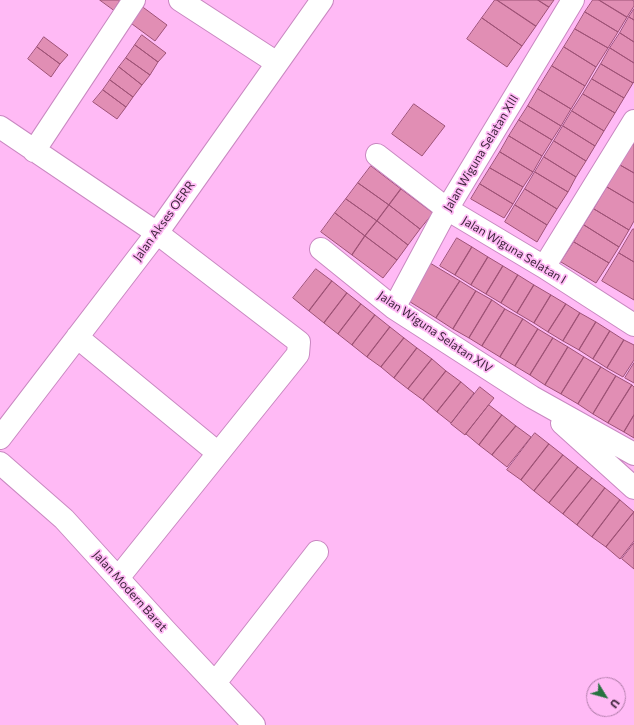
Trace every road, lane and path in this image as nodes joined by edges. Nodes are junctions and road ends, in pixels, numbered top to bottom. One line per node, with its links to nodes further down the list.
1 (134, 0): 8 (street)
2 (180, 0): 5 (street)
3 (322, 0): 5 (street, Jalan Akses OERR)
4 (573, 0): 10 (street, Jalan Wiguna Selatan XIII)
5 (277, 63): 11 (street, Jalan Akses OERR)
6 (634, 121): 13 (street)
7 (0, 127): 8 (street)
8 (34, 151): 11 (street)
9 (377, 155): 10 (street, Jalan Wiguna Selatan I)
10 (448, 209): 13 (street, Jalan Wiguna Selatan I); 14 (street, Jalan Wiguna Selatan XIII)
11 (157, 233): 16 (street, Jalan Akses OERR); 19 (street)
12 (321, 250): 14 (street, Jalan Wiguna Selatan XIV)
13 (544, 267): 15 (street, Jalan Wiguna Selatan I)
14 (394, 308): 17 (street, Jalan Wiguna Selatan XIV)
15 (634, 325)
16 (77, 337): 18 (street, Jalan Akses OERR); 19 (street)
17 (532, 397): 20 (street, Jalan Wiguna Selatan XIV); 22 (street, Jalan Wiguna Selatan XIV)
18 (0, 438)
19 (218, 453): 24 (street)
20 (634, 454)
21 (0, 463): 24 (street, Jalan Modern Barat)
22 (634, 488)
23 (317, 552): 25 (street)
24 (118, 578): 25 (street, Jalan Modern Barat)
25 (215, 683): 26 (street, Jalan Modern Barat)
26 (254, 725)

